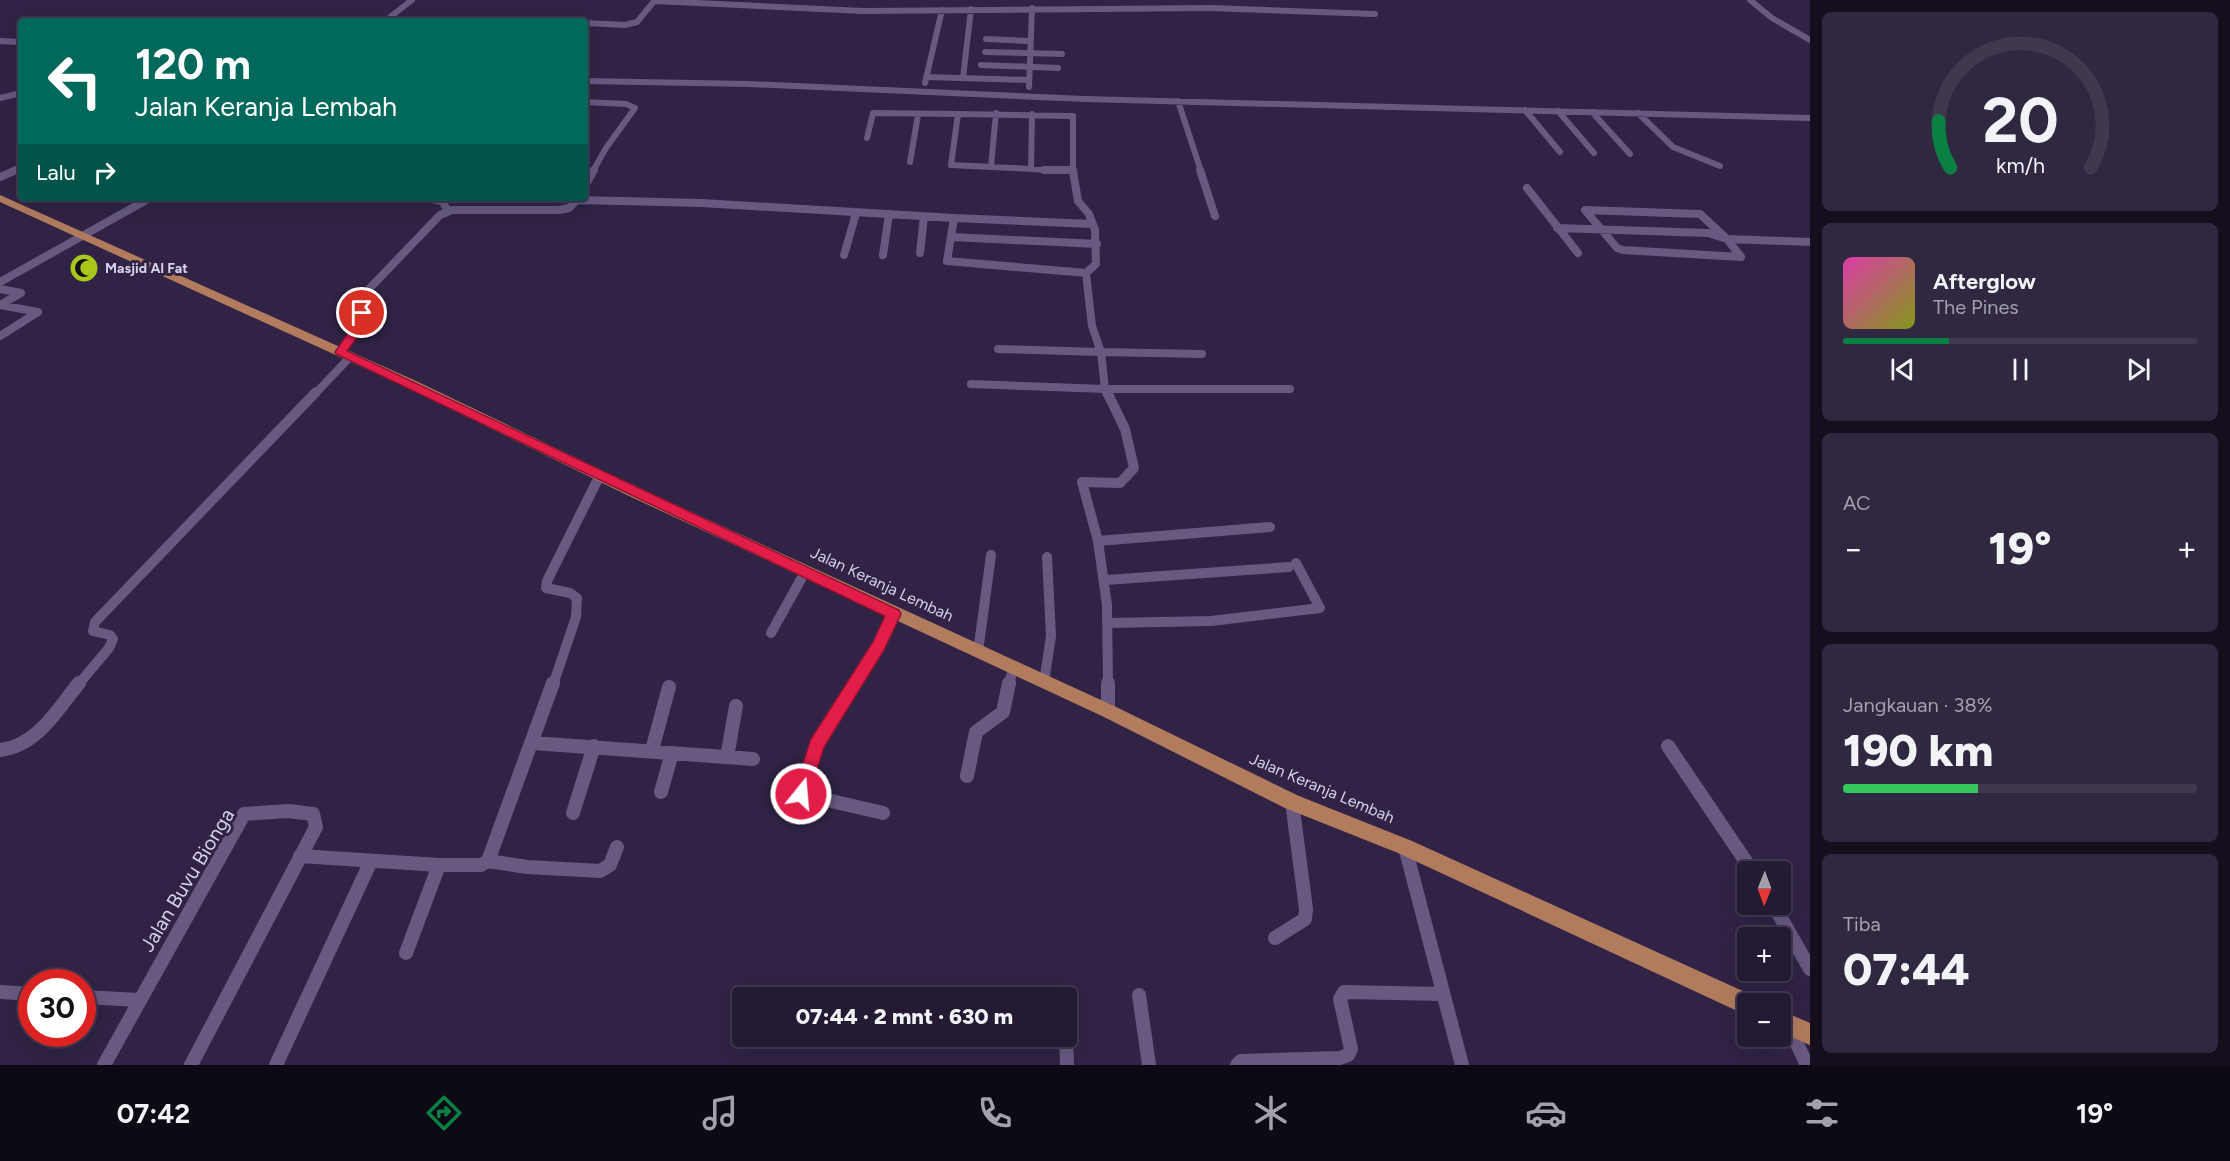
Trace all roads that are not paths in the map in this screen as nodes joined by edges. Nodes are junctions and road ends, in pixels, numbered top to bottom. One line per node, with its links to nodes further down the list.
1 (412, 0): 8 (street)
2 (655, 0): 6 (street); 9 (street)
3 (1750, 0): 12 (street)
4 (1032, 8): 5 (street); 7 (street); 13 (street)
5 (971, 9): 6 (street); 22 (street)
6 (942, 10): 21 (street)
7 (1375, 14)
8 (389, 18)
9 (588, 23)
10 (986, 39): 13 (street)
11 (0, 40): 14 (street)
12 (1810, 40)
13 (1029, 41): 16 (street)
14 (18, 42)
15 (985, 52): 16 (street)
16 (1028, 53): 17 (street); 19 (street)
17 (1062, 54)
18 (981, 65): 19 (street)
19 (1029, 66): 20 (street); 23 (street)
20 (1058, 68)
21 (926, 77): 22 (street); 25 (street)
22 (963, 78): 23 (street)
23 (1029, 80): 27 (street)
24 (588, 81): 25 (street)
25 (923, 92): 27 (street)
26 (18, 94): 29 (street)
27 (1029, 96): 28 (street)
28 (1041, 97): 30 (street); 39 (street)
29 (0, 98)
30 (1178, 101): 32 (street); 64 (street)
31 (588, 102): 53 (street)
32 (1526, 111): 33 (street); 43 (street)
33 (1558, 111): 35 (street); 44 (street)
34 (958, 112): 36 (street); 40 (street); 48 (street)
35 (1592, 112): 37 (street); 45 (street)
36 (996, 113): 38 (street); 48 (street)
37 (1638, 113): 41 (street); 47 (street)
38 (1032, 114): 39 (street); 50 (street)
39 (1042, 114): 51 (street)
40 (918, 115): 42 (street); 46 (street)
41 (1810, 118)
42 (867, 138)
43 (1560, 152)
44 (1594, 153)
45 (1630, 154)
46 (910, 162)
47 (1720, 166)
48 (991, 167): 50 (street)
49 (18, 168): 52 (street)
50 (1031, 169): 51 (street)
51 (1073, 171): 66 (street)
52 (0, 177)
53 (588, 181)
54 (1527, 188): 67 (street)
55 (0, 198): 69 (main road, Jalan Keranja Lembah)
56 (588, 199): 61 (street)
57 (145, 201): 69 (street)
58 (442, 201): 60 (street)
59 (577, 201): 60 (street)
60 (448, 211): 85 (street)
61 (853, 212): 62 (street); 76 (street)
62 (889, 214): 63 (street); 77 (street)
63 (924, 216): 65 (street); 75 (street)
64 (1215, 216)
65 (954, 218): 66 (street); 70 (street)
66 (1092, 224): 73 (street)
67 (1557, 228): 68 (street); 74 (street)
68 (1599, 228): 71 (street); 71 (street); 71 (street)
69 (82, 236): 79 (street); 85 (main road, Jalan Keranja Lembah)
70 (951, 237): 73 (street); 78 (street)
71 (1727, 238): 72 (street)
72 (1810, 242)
73 (1097, 244): 78 (street)
74 (1578, 252)
75 (920, 253)
76 (844, 255)
77 (884, 255)
78 (1086, 273): 84 (street)
79 (0, 282)
80 (0, 289): 81 (street)
81 (0, 305): 82 (street)
82 (0, 336)
83 (998, 350): 84 (street)
84 (1101, 352): 86 (street); 88 (street)
85 (346, 354): 90 (main road, Jalan Keranja Lembah); 109 (street)
86 (1202, 354)
87 (970, 384): 88 (street)
88 (1105, 389): 89 (street); 92 (street)
89 (1290, 389)
90 (600, 475): 95 (main road, Jalan Keranja Lembah); 106 (street)
91 (1270, 527): 92 (street)
92 (1098, 541): 96 (street)
93 (991, 555): 100 (street)
94 (1047, 557): 102 (street)
95 (805, 572): 97 (main road, Jalan Keranja Lembah); 99 (street)
96 (1106, 580): 98 (street); 98 (street)
97 (894, 614): 100 (main road, Jalan Keranja Lembah); 118 (street)
98 (1109, 623): 105 (street)
99 (771, 633)
100 (978, 652): 101 (main road, Jalan Keranja Lembah)
101 (1013, 668): 102 (main road, Jalan Keranja Lembah); 114 (street)
102 (1044, 682): 105 (main road, Jalan Keranja Lembah)
103 (669, 687): 110 (street)
104 (736, 706): 112 (street)
105 (1108, 711): 116 (main road, Jalan Keranja Lembah)
106 (533, 743): 107 (street); 123 (street)
107 (594, 746): 110 (street); 117 (street)
108 (1668, 746): 124 (street)
109 (0, 750)
110 (652, 750): 111 (street)
111 (672, 753): 112 (street); 115 (street)
112 (727, 757): 113 (street)
113 (753, 759)
114 (967, 776)
115 (661, 792)
116 (1292, 802): 119 (main road, Jalan Keranja Lembah); 127 (street)
117 (573, 813)
118 (884, 813)
119 (1405, 847): 132 (street); 136 (main road, Jalan Keranja Lembah)
120 (617, 848): 123 (street)
121 (300, 856): 122 (street); 135 (street, Jalan Buvu Bionga); 142 (street)
122 (371, 861): 125 (street); 143 (street)
123 (488, 861): 125 (street)
124 (1746, 861)
125 (439, 865): 128 (street)
126 (1779, 915): 129 (street)
127 (1275, 938)
128 (406, 953)
129 (1810, 969)
130 (0, 992): 131 (street)
131 (18, 993)
132 (1443, 994): 146 (street); 147 (street)
133 (1139, 995): 145 (street)
134 (96, 997): 135 (street)
135 (139, 1000): 141 (street, Jalan Buvu Bionga)
136 (1737, 1000)
137 (1791, 1025): 138 (main road)
138 (1810, 1034)
139 (1791, 1035): 148 (street)
140 (1066, 1047): 144 (street)
141 (104, 1065)
142 (191, 1065)
143 (276, 1065)
144 (1067, 1065)
145 (1149, 1065)
146 (1237, 1065)
147 (1462, 1065)
148 (1807, 1065)

